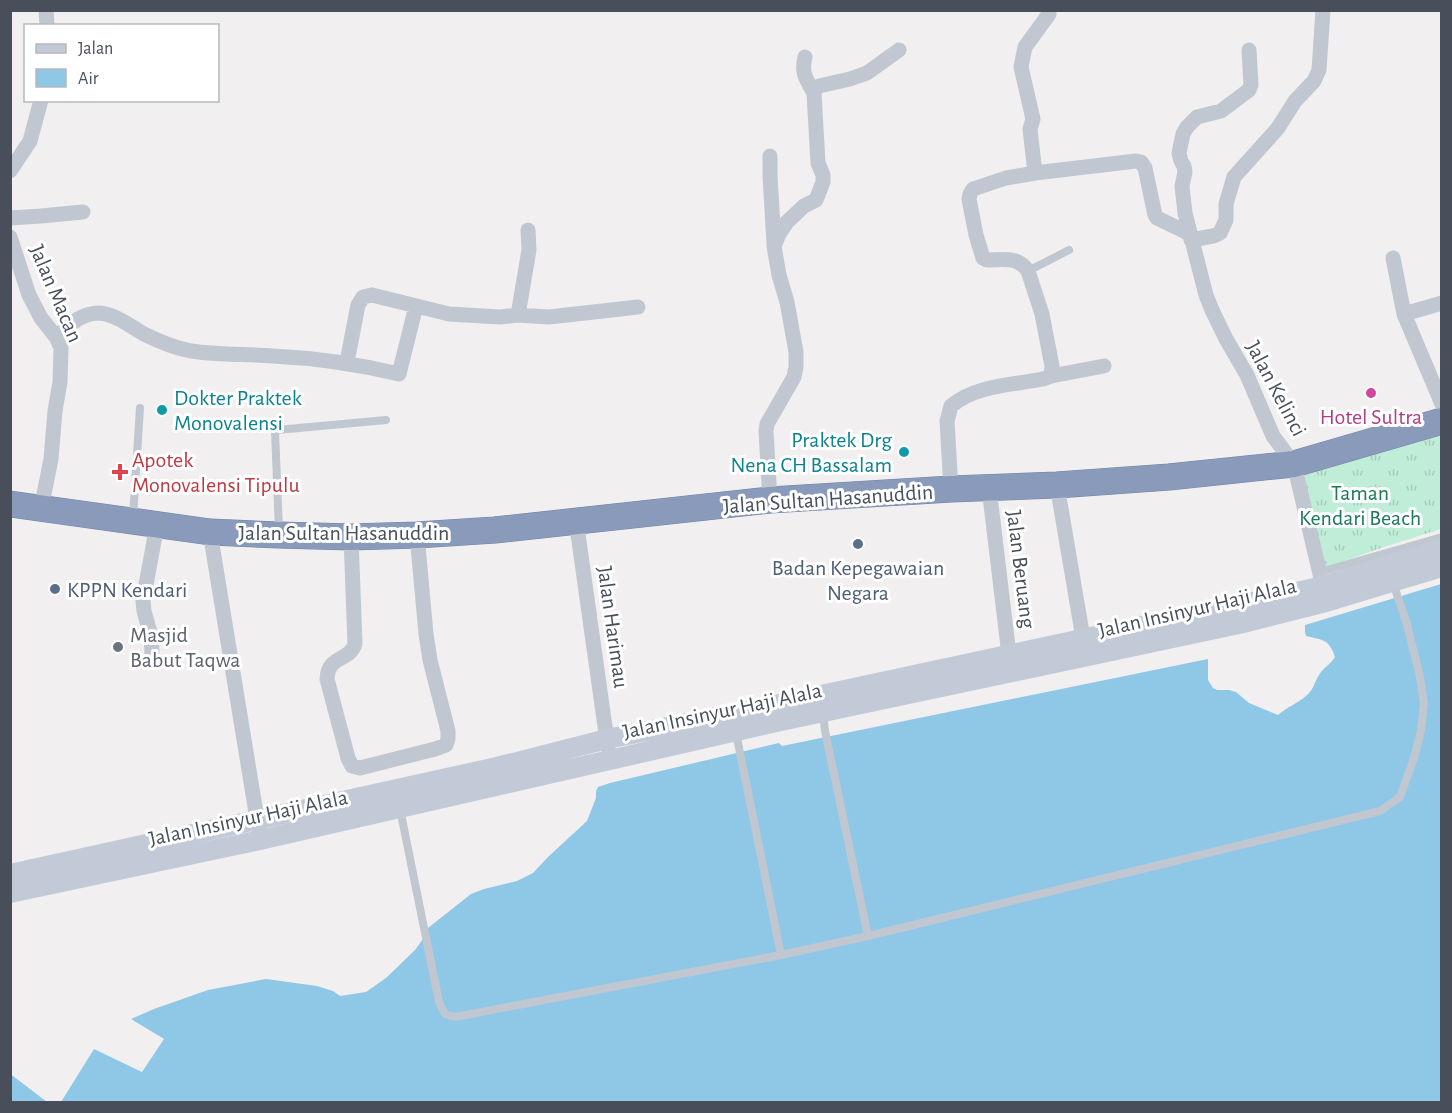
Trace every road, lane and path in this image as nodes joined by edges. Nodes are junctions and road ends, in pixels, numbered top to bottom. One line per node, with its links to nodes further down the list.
1 (1323, 10): 15 (street)
2 (1048, 14): 10 (street)
3 (899, 50): 6 (street)
4 (1249, 50): 15 (street, Jalan Kelinci)
5 (805, 57): 6 (street)
6 (813, 93): 16 (street)
7 (40, 102): 9 (street)
8 (770, 156): 16 (street)
9 (10, 171)
10 (1035, 173): 15 (street); 19 (street)
11 (83, 212): 12 (street)
12 (10, 218)
13 (528, 230): 24 (street)
14 (10, 237): 25 (street, Jalan Macan)
15 (1191, 238): 33 (street, Jalan Kelinci)
16 (774, 246): 37 (street)
17 (1069, 250): 19 (lane)
18 (1393, 258): 23 (street)
19 (1028, 272): 28 (street)
20 (1442, 303): 23 (street)
21 (416, 306): 24 (street); 26 (street); 26 (street)
22 (638, 307): 24 (street)
23 (1404, 314): 29 (street)
24 (518, 315)
25 (56, 337): 26 (street); 39 (street, Jalan Macan)
26 (347, 362)
27 (1104, 366): 28 (street)
28 (1051, 376): 36 (street)
29 (1442, 404)
30 (140, 408): 41 (lane)
31 (386, 420): 43 (lane)
32 (1442, 421): 33 (highway, Jalan Sultan Hasanuddin)
33 (1294, 464): 34 (highway, Jalan Sultan Hasanuddin); 50 (street, Jalan Kelinci)
34 (1057, 485): 35 (highway, Jalan Sultan Hasanuddin); 51 (street)
35 (989, 488): 36 (highway, Jalan Sultan Hasanuddin); 53 (street, Jalan Beruang)
36 (951, 489): 37 (highway, Jalan Sultan Hasanuddin)
37 (770, 500): 40 (highway, Jalan Sultan Hasanuddin)
38 (10, 504): 39 (highway, Jalan Sultan Hasanuddin)
39 (41, 509): 41 (highway, Jalan Sultan Hasanuddin)
40 (576, 520): 44 (highway, Jalan Sultan Hasanuddin); 56 (street, Jalan Harimau)
41 (145, 524): 42 (highway, Jalan Sultan Hasanuddin); 52 (street)
42 (210, 532): 43 (highway, Jalan Sultan Hasanuddin); 59 (street)
43 (279, 535): 45 (highway, Jalan Sultan Hasanuddin)
44 (417, 535): 45 (highway, Jalan Sultan Hasanuddin); 45 (street)
45 (351, 537)
46 (1442, 537): 50 (lane)
47 (1442, 548): 50 (main road, Jalan Insinyur Haji Alala)
48 (1442, 567): 49 (main road, Jalan Insinyur Haji Alala)
49 (1393, 583): 50 (main road, Jalan Insinyur Haji Alala); 62 (lane)
50 (1323, 586): 51 (main road, Jalan Insinyur Haji Alala); 54 (main road, Jalan Insinyur Haji Alala)
51 (1083, 638): 53 (main road, Jalan Insinyur Haji Alala)
52 (152, 653)
53 (1010, 655): 56 (main road, Jalan Insinyur Haji Alala)
54 (824, 722): 55 (main road, Jalan Insinyur Haji Alala); 62 (lane, Jalan Insinyur Haji Alala)
55 (736, 731): 57 (main road, Jalan Insinyur Haji Alala); 63 (lane, Jalan Insinyur Haji Alala)
56 (607, 739): 57 (street, Jalan Harimau); 59 (main road, Jalan Insinyur Haji Alala)
57 (611, 759): 58 (main road, Jalan Insinyur Haji Alala)
58 (400, 808): 59 (main road, Jalan Insinyur Haji Alala); 63 (lane)
59 (259, 830): 60 (main road, Jalan Insinyur Haji Alala); 61 (main road, Jalan Insinyur Haji Alala)
60 (10, 874)
61 (10, 893)
62 (868, 936): 63 (lane)
63 (781, 955)

